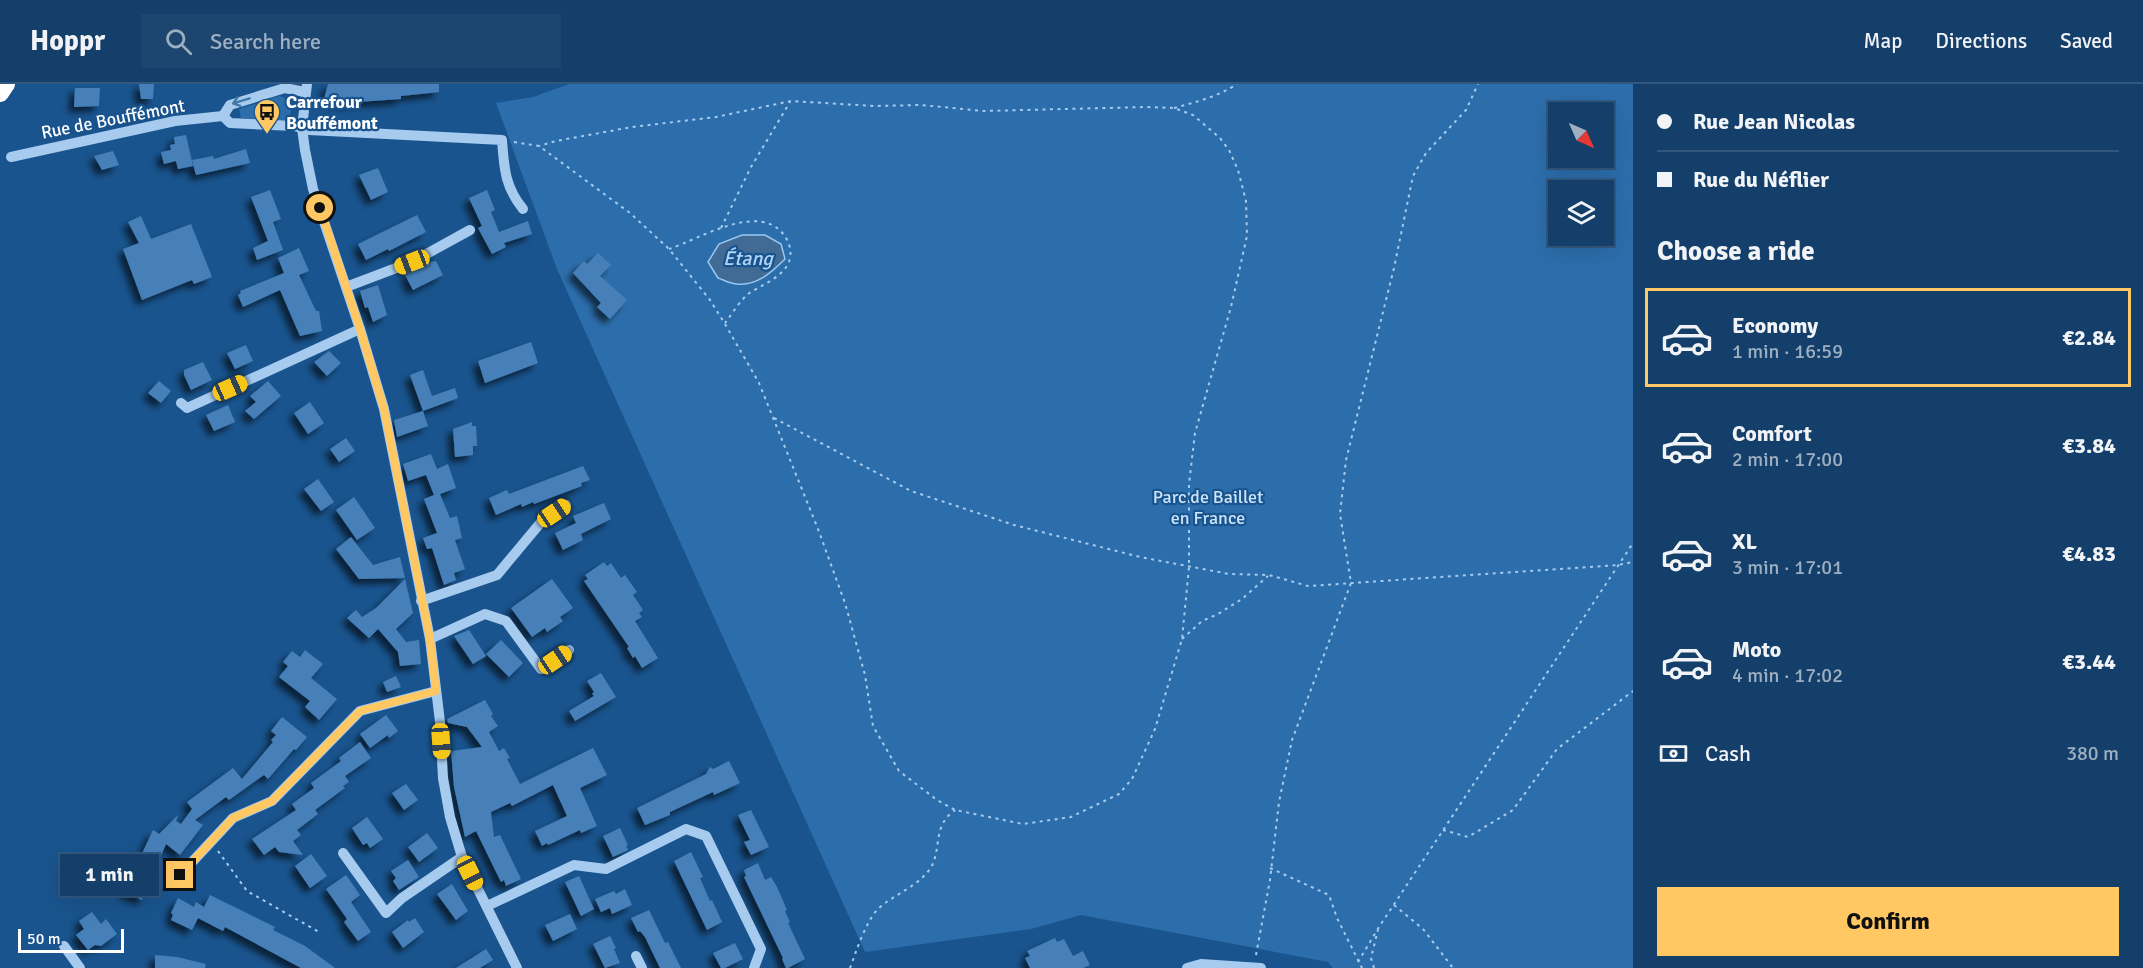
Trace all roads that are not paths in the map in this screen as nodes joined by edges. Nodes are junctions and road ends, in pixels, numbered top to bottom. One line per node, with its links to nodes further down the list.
1 (6, 84): 3 (highway)
2 (306, 88): 4 (street, Rue de Bouffémont, one-way to 4); 5 (street)
3 (0, 93)
4 (223, 116): 5 (street, Rue de Bouffémont); 6 (street, Rue de Bouffémont)
5 (302, 128): 7 (street, Rue de Bouffémont); 9 (street)
6 (11, 157)
7 (523, 209)
8 (470, 230): 9 (street)
9 (346, 287): 10 (street)
10 (360, 329): 11 (street); 13 (street)
11 (181, 403)
12 (566, 505): 13 (street)
13 (421, 601): 14 (street)
14 (430, 639): 15 (street); 16 (street)
15 (569, 650)
16 (436, 691): 18 (street); 19 (street)
17 (343, 854): 18 (street)
18 (462, 857): 20 (street)
19 (180, 875)
20 (487, 906): 25 (street); 27 (street)
21 (64, 946): 24 (street)
22 (636, 956): 26 (street)
23 (1258, 967): 28 (street)
24 (80, 968)
25 (517, 968)
26 (642, 968)
27 (754, 968)
28 (1187, 968)

